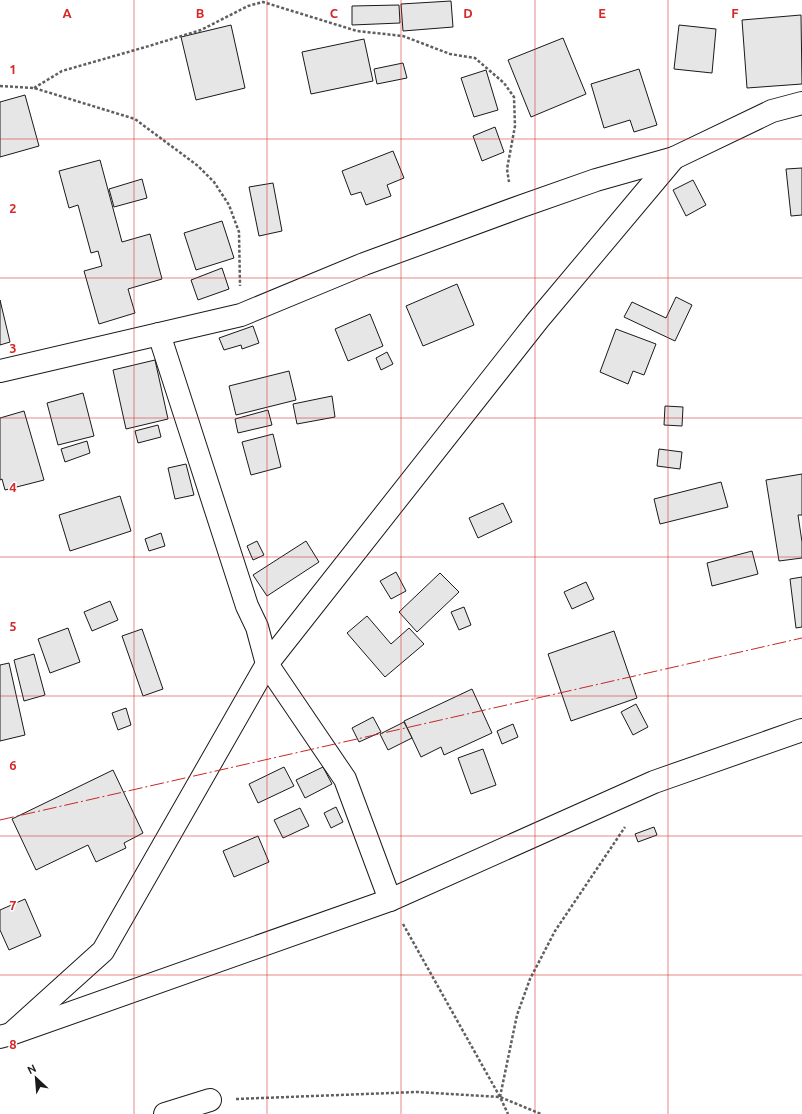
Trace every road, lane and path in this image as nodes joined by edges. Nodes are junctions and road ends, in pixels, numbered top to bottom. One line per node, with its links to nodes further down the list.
1 (0, 86): 2 (path)
2 (34, 88): 5 (path); 6 (path)
3 (802, 103): 4 (street)
4 (674, 158): 5 (street); 9 (street)
5 (522, 206): 6 (street)
6 (241, 315): 7 (street)
7 (159, 334): 8 (street); 9 (street)
8 (0, 371)
9 (267, 664): 12 (street); 13 (street)
10 (802, 730): 12 (street)
11 (628, 821): 14 (path)
12 (390, 900): 13 (street); 14 (path)
13 (6, 1036)
14 (500, 1097): 15 (path); 17 (path); 18 (path)
15 (210, 1100): 16 (street)
16 (165, 1114)
17 (508, 1114)
18 (541, 1114)

